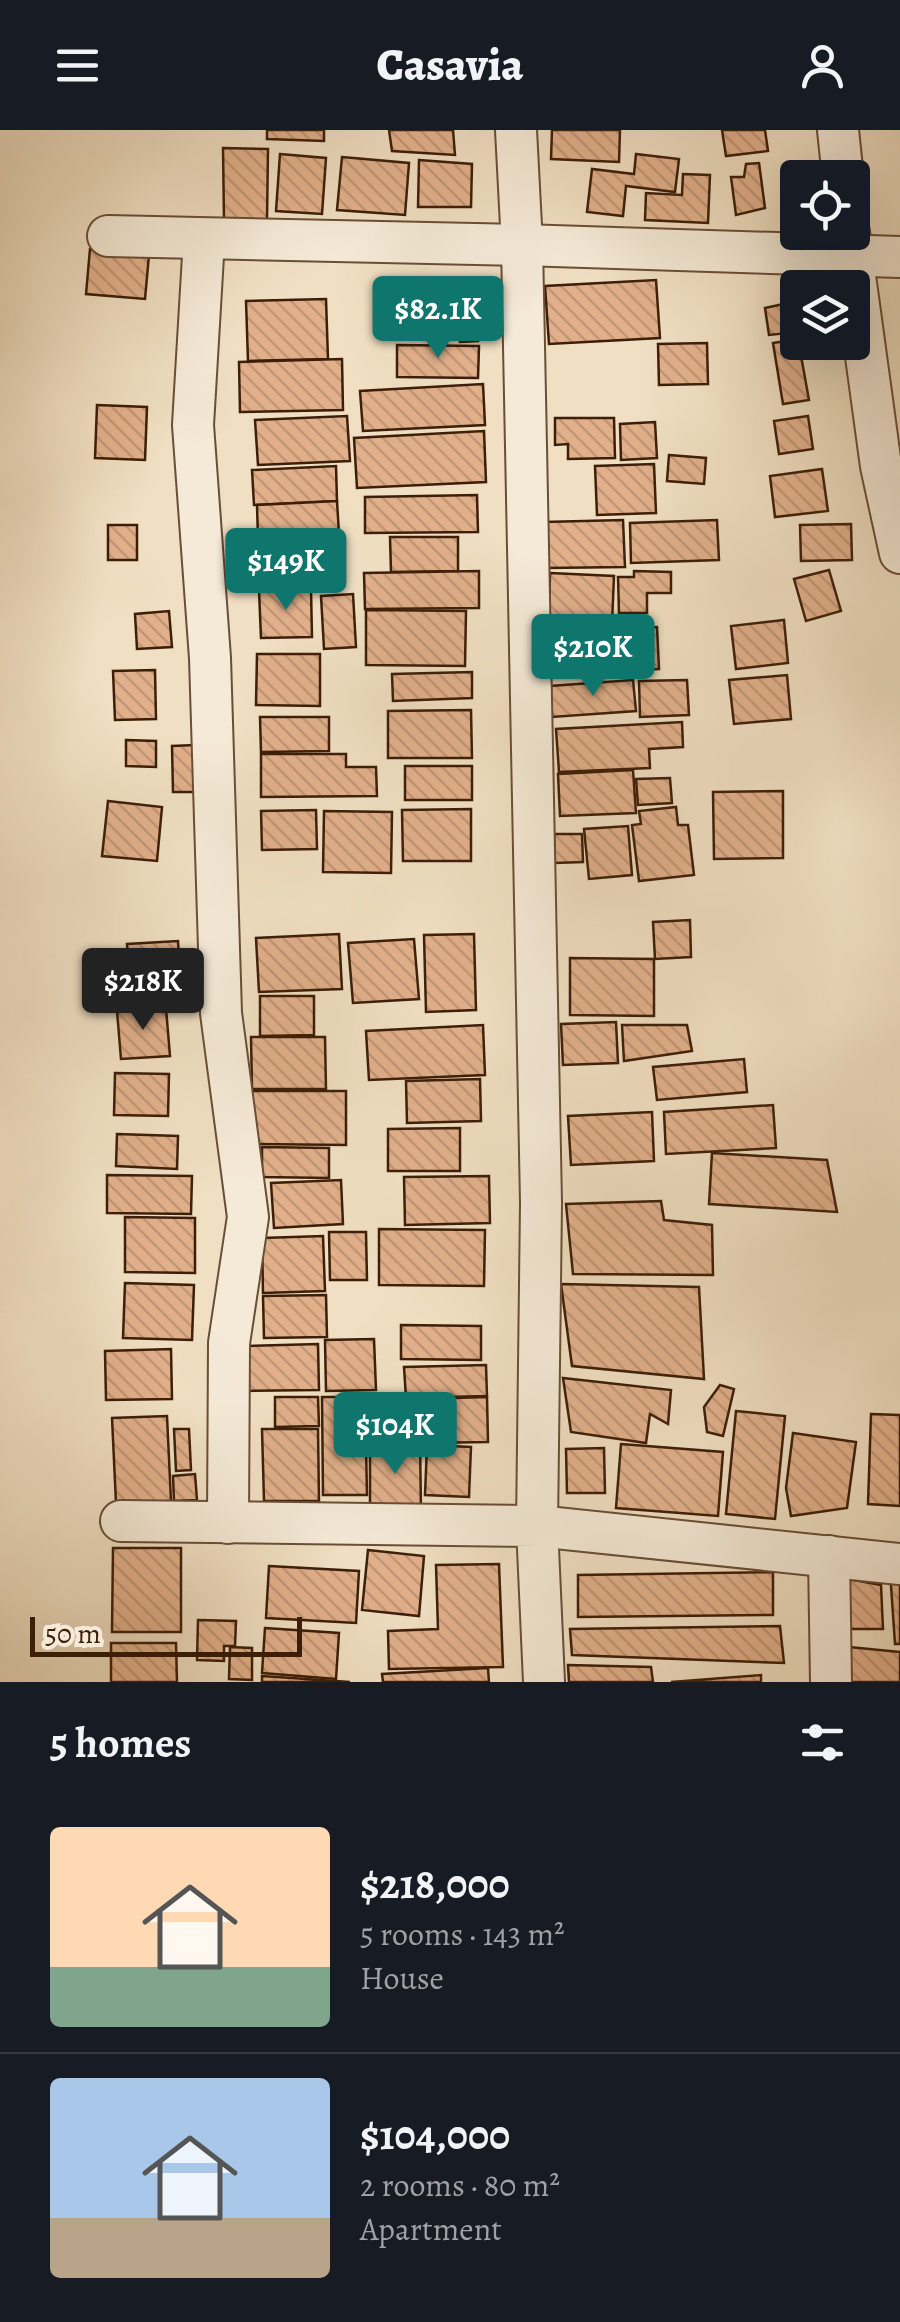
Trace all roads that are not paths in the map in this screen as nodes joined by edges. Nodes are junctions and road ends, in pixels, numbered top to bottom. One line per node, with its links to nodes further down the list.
1 (516, 130): 7 (street)
2 (838, 130): 3 (street)
3 (841, 160)
4 (108, 236): 5 (street)
5 (204, 239): 7 (street); 13 (street)
6 (780, 244): 7 (street)
7 (522, 245): 14 (street)
8 (870, 249): 10 (street)
9 (851, 250): 11 (street)
10 (900, 257)
11 (900, 554)
12 (121, 1521): 13 (street)
13 (228, 1522): 14 (street)
14 (537, 1526): 15 (street); 17 (street)
15 (829, 1556): 16 (street); 18 (street)
16 (900, 1564)
17 (544, 1682)
18 (831, 1682)

